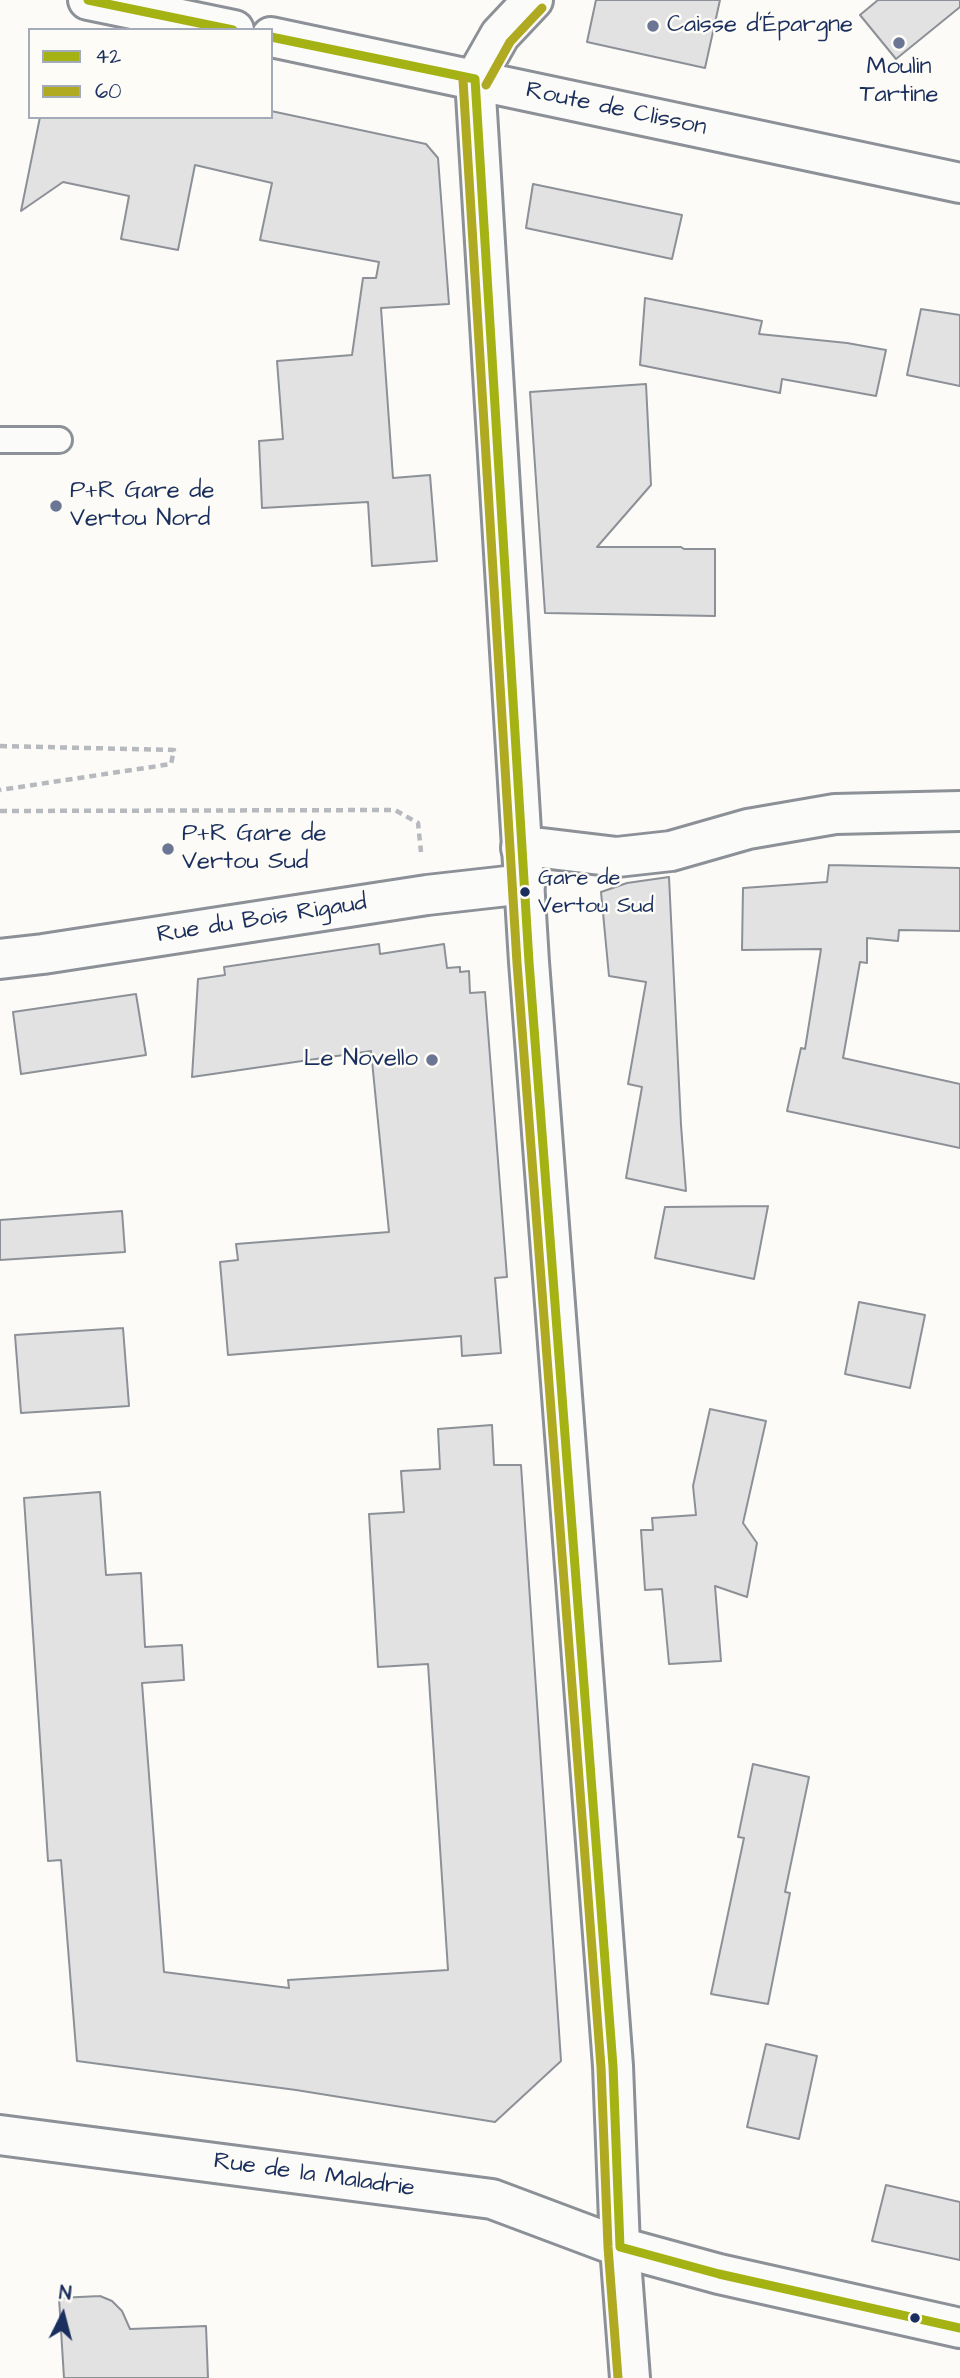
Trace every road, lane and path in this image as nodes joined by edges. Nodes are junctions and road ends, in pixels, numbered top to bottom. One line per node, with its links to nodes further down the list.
1 (88, 0): 3 (main road)
2 (533, 0): 5 (main road)
3 (224, 28)
4 (273, 37): 5 (main road, Route de Clisson)
5 (475, 79): 6 (main road, Route de Clisson); 13 (main road)
6 (960, 183)
7 (0, 440): 8 (lane)
8 (60, 440)
9 (0, 746): 10 (path)
10 (0, 790)
11 (0, 811): 14 (path)
12 (960, 811): 13 (main road, Rue du Bois Rigaud)
13 (523, 866): 14 (main road, Rue du Bois Rigaud); 17 (main road)
14 (427, 895): 15 (main road, Rue du Bois Rigaud)
15 (0, 959)
16 (0, 2135): 17 (main road, Rue de la Maladrie)
17 (620, 2247): 18 (main road, Rue de la Maladrie); 19 (main road)
18 (960, 2328)
19 (629, 2378)

